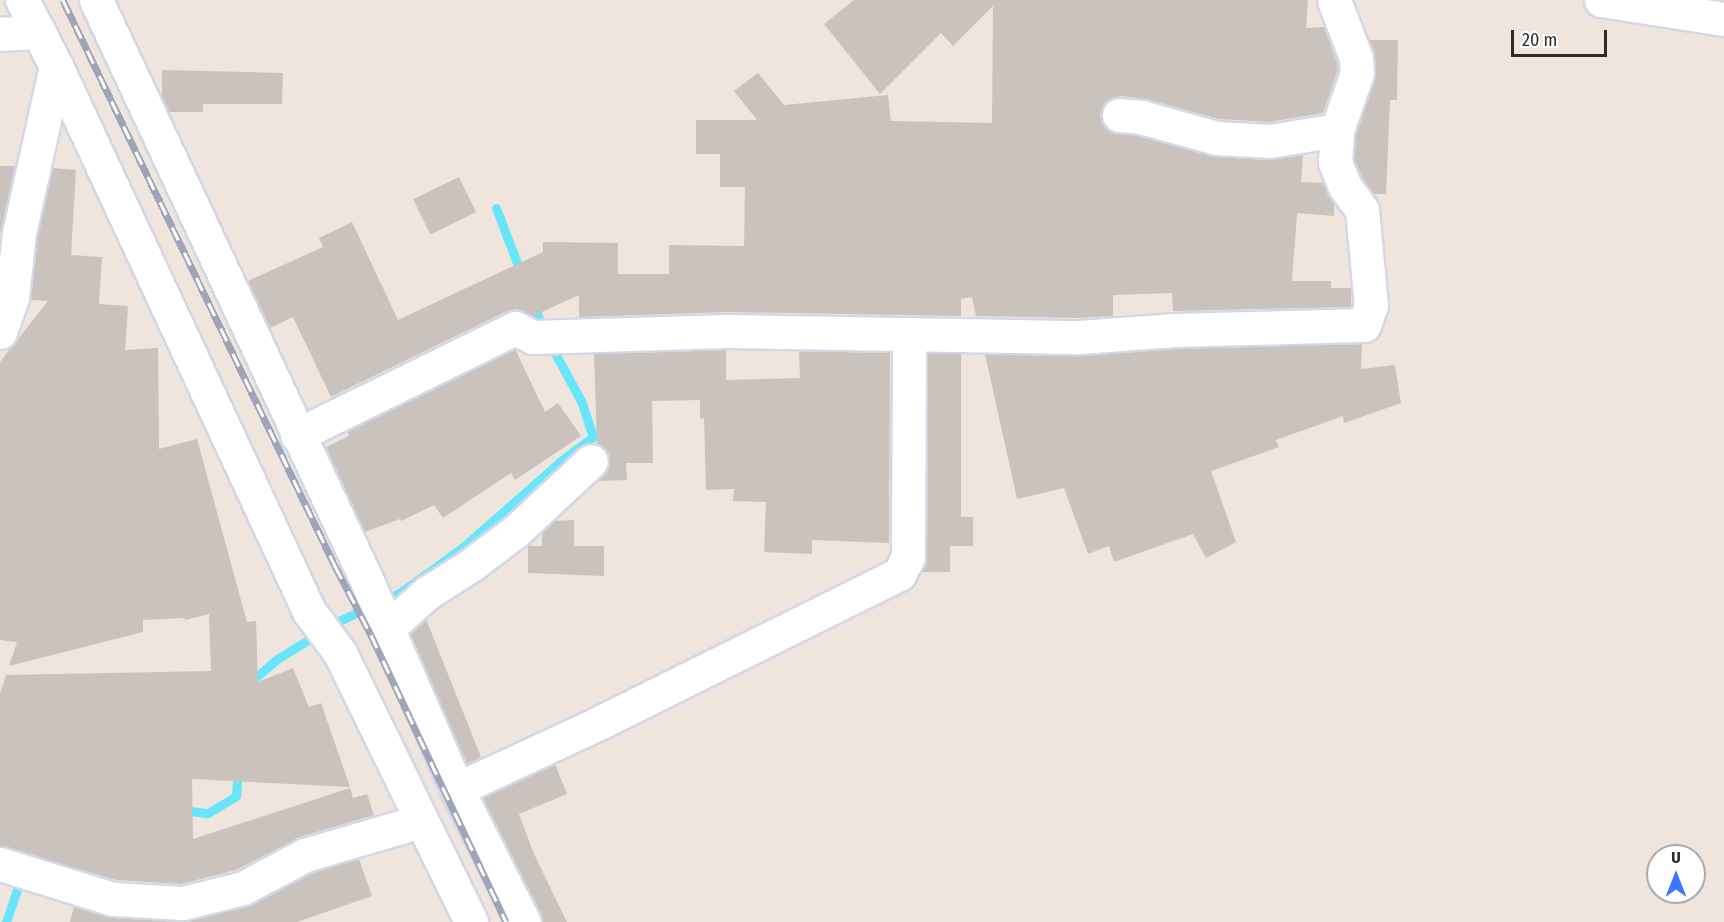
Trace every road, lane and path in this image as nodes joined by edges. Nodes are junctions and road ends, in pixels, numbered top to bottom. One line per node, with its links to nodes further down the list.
1 (22, 0): 6 (street)
2 (96, 0): 13 (street)
3 (1334, 0): 10 (street)
4 (1601, 0): 5 (street)
5 (1724, 18)
6 (39, 32): 7 (street); 8 (street)
7 (0, 34)
8 (56, 66): 11 (street); 17 (street)
9 (1119, 115): 10 (street)
10 (1337, 130): 12 (street)
11 (0, 332)
12 (909, 334): 13 (street); 16 (street)
13 (297, 435): 15 (street)
14 (591, 462): 15 (street)
15 (384, 621): 16 (street)
16 (457, 789): 20 (street)
17 (421, 821): 18 (street); 19 (street)
18 (5, 866)
19 (471, 922)
20 (524, 922)

